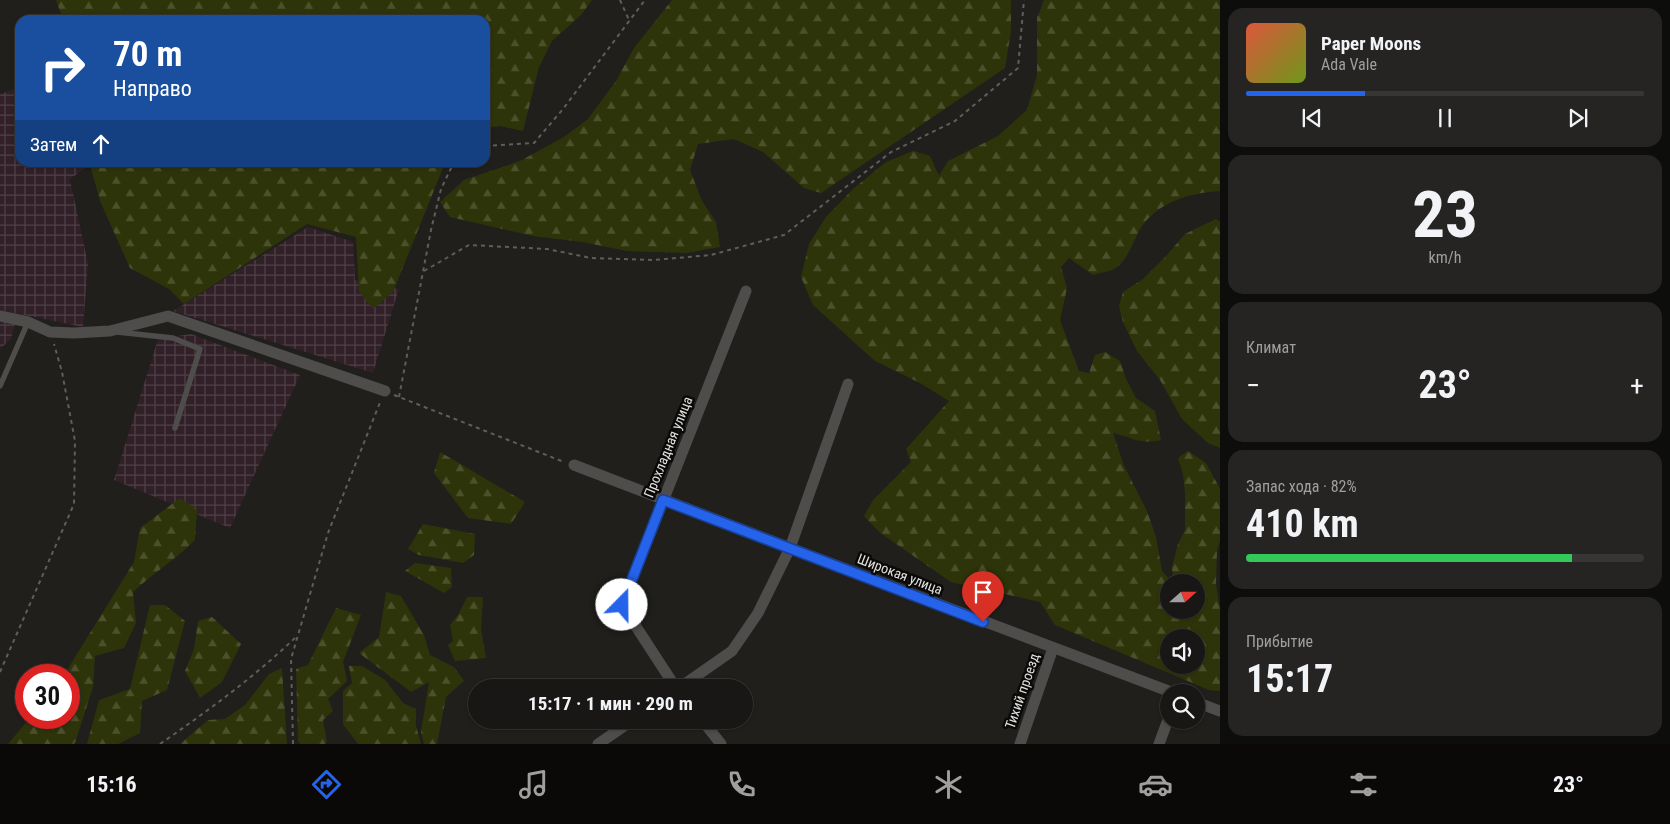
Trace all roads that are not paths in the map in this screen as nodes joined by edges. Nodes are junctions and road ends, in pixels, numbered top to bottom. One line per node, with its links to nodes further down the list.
1 (746, 291): 10 (street, Прохладная улица)
2 (0, 316): 3 (street)
3 (28, 322): 4 (street); 6 (lane)
4 (110, 332): 7 (street); 8 (lane)
5 (848, 384): 11 (street)
6 (0, 386)
7 (385, 391)
8 (175, 428)
9 (574, 465): 10 (street, Широкая улица)
10 (663, 500): 11 (street, Широкая улица); 13 (street, Прохладная улица)
11 (790, 548): 12 (street, Широкая улица); 14 (street)
12 (1053, 648): 15 (street, Широкая улица); 23 (street, Тихий проезд)
13 (672, 679)
14 (691, 679)
15 (1160, 688)
16 (1205, 705): 17 (street)
17 (1220, 711)
18 (620, 729): 21 (street)
19 (709, 729): 22 (street)
20 (1165, 729): 24 (street)
21 (598, 744)
22 (721, 744)
23 (1020, 744)
24 (1159, 744)

